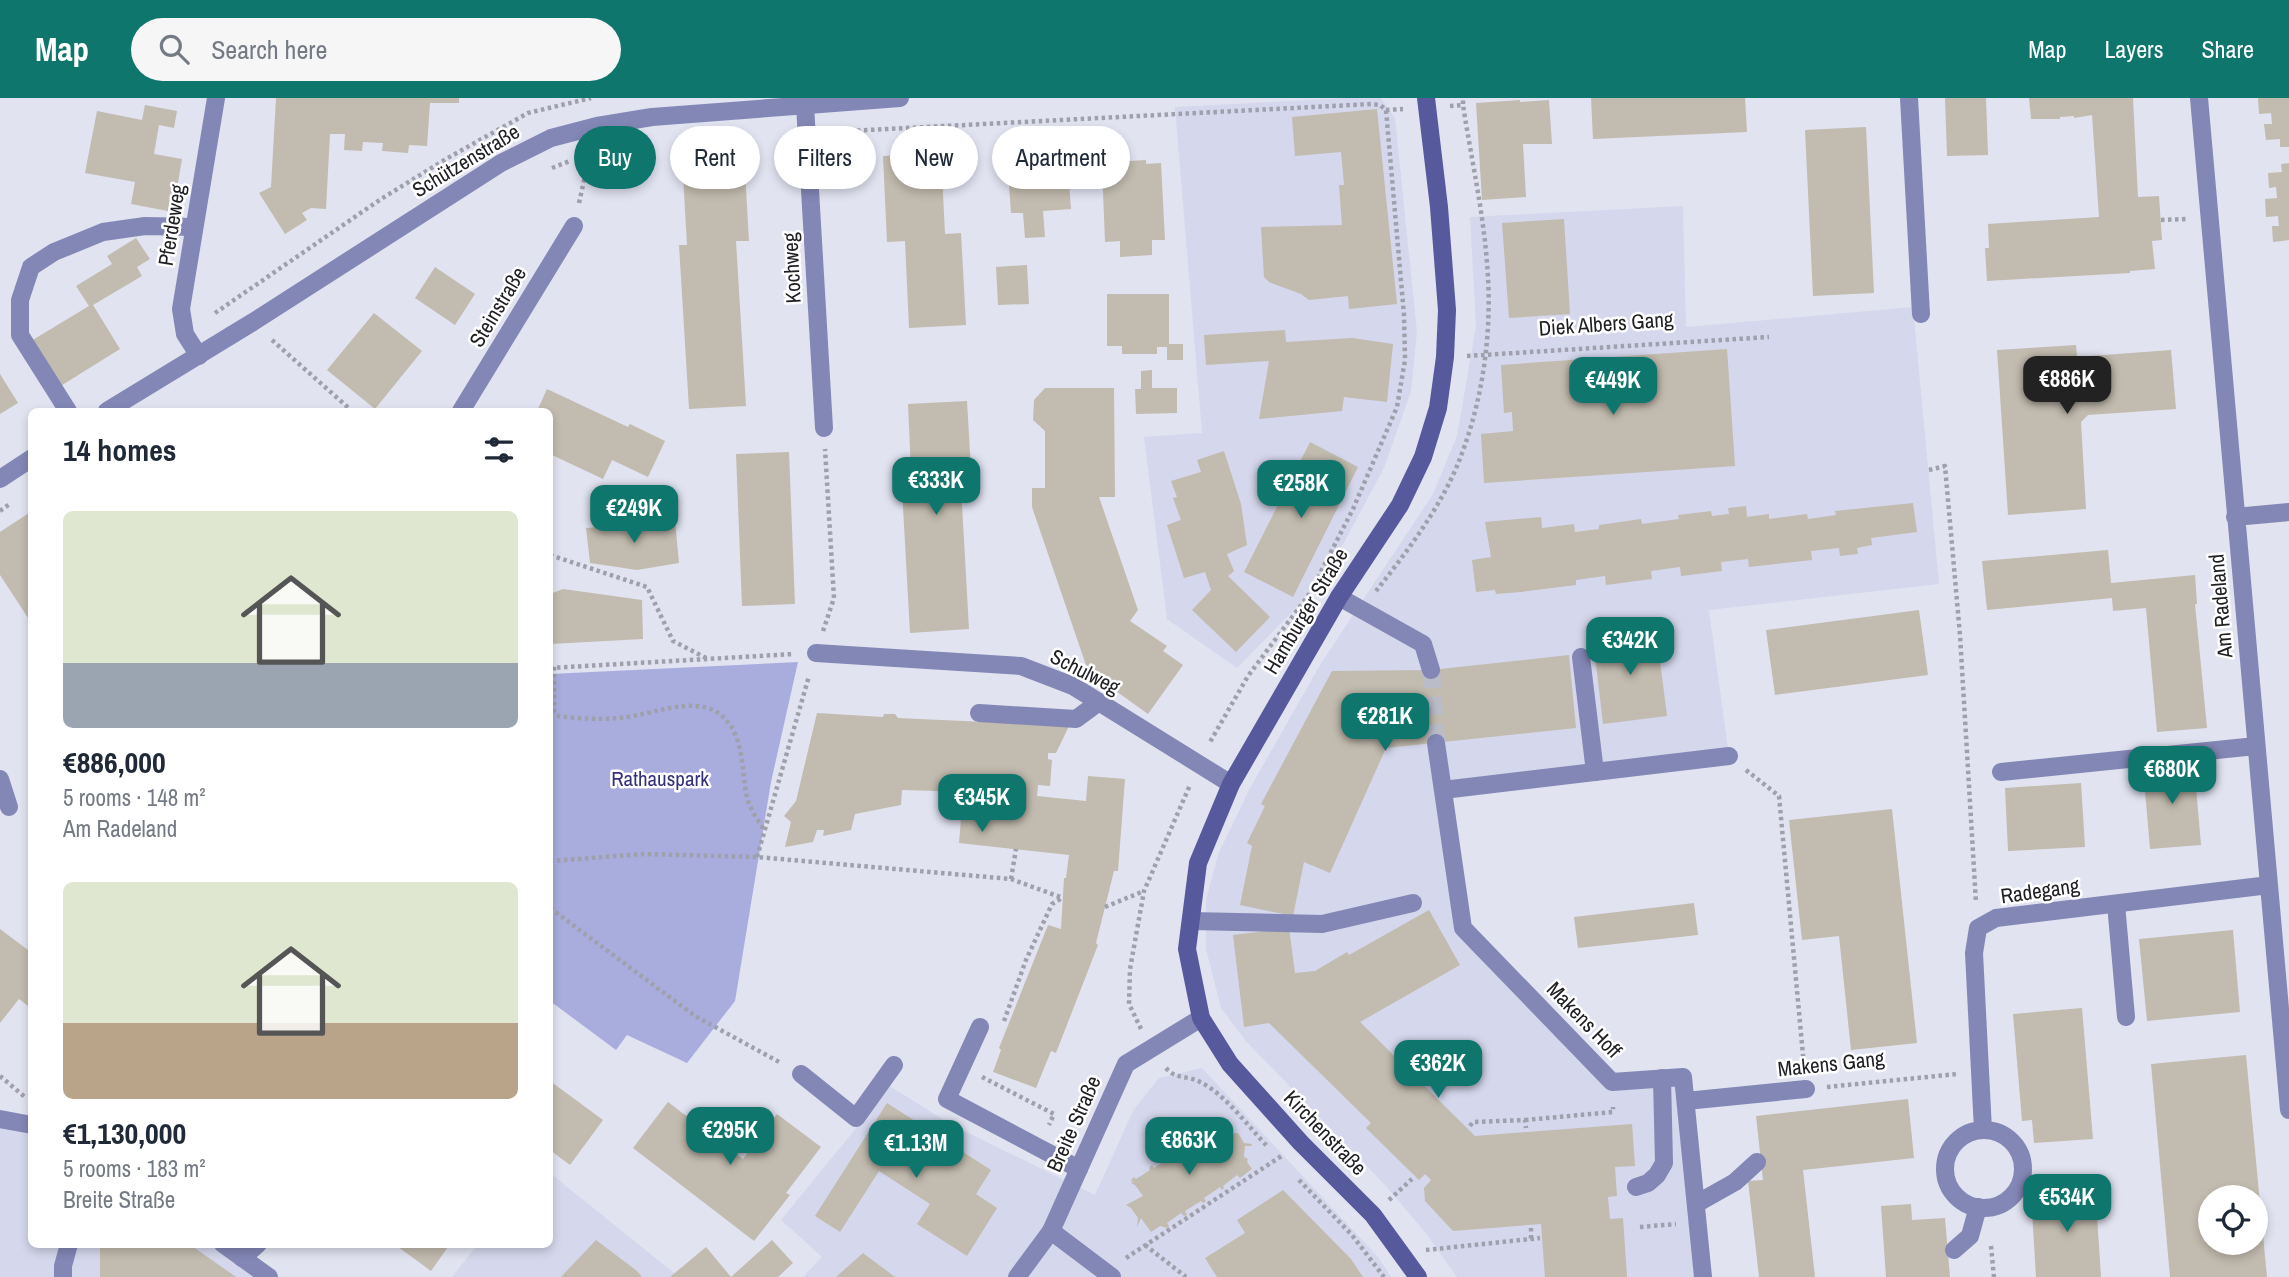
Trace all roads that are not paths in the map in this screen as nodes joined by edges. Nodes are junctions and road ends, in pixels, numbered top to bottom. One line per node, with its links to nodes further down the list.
1 (216, 98): 8 (street, Pferdeweg)
2 (900, 98): 6 (street, Schützenstraße)
3 (1426, 98): 19 (main road, Hamburger Straße)
4 (1909, 98): 9 (street)
5 (2199, 98): 18 (street, Am Radeland)
6 (805, 105): 10 (street, Schützenstraße); 14 (street, Kochweg)
7 (574, 226): 13 (street, Steinstraße)
8 (194, 227): 10 (street, Pferdeweg); 11 (street)
9 (1921, 314)
10 (199, 356): 12 (street, Schützenstraße)
11 (66, 408)
12 (112, 408)
13 (463, 408)
14 (824, 428)
15 (28, 460): 16 (street)
16 (0, 478)
17 (2289, 512): 18 (street)
18 (2235, 517): 26 (street, Am Radeland)
19 (1339, 597): 22 (street); 31 (main road, Hamburger Straße)
20 (816, 653): 23 (street, Schulweg)
21 (1581, 657): 28 (street)
22 (1431, 670)
23 (1099, 702): 24 (street); 31 (street, Schulweg)
24 (979, 713)
25 (1436, 743): 32 (street, Makens Hoff)
26 (2256, 746): 29 (street); 34 (street, Am Radeland)
27 (1728, 756): 28 (street)
28 (1595, 772): 32 (street)
29 (2001, 772)
30 (0, 779): 33 (street)
31 (1231, 784): 37 (main road, Hamburger Straße)
32 (1443, 790): 44 (street, Makens Hoff)
33 (9, 807)
34 (2269, 885): 36 (street, Radegang); 38 (street, Am Radeland)
35 (1413, 903): 37 (street)
36 (2116, 904): 39 (street); 50 (street, Radegang)
37 (1191, 921): 40 (main road, Hamburger Straße)
38 (2284, 1008): 47 (street, Am Radeland)
39 (2126, 1017)
40 (1201, 1018): 52 (street, Breite Straße); 66 (main road, Kirchenstraße)
41 (980, 1027): 52 (street)
42 (894, 1065): 43 (street)
43 (801, 1074)
44 (1662, 1078): 46 (street); 53 (street)
45 (1806, 1089): 46 (street, Makens Gang)
46 (1686, 1101): 55 (street)
47 (2289, 1110)
48 (0, 1119): 49 (street)
49 (28, 1124)
50 (1983, 1130): 54 (street); 54 (street)
51 (1757, 1162): 55 (street)
52 (1079, 1169): 56 (street, Breite Straße)
53 (1636, 1187)
54 (1978, 1207): 60 (street)
55 (1697, 1212): 67 (street)
56 (1051, 1231): 62 (street); 65 (street, Breite Straße)
57 (68, 1248): 63 (street)
58 (228, 1248): 61 (street)
59 (253, 1248): 61 (street)
60 (1954, 1250)
61 (242, 1258): 64 (street)
62 (1109, 1274)
63 (63, 1277)
64 (269, 1277)
65 (1017, 1277)
66 (1419, 1277)
67 (1703, 1277)

